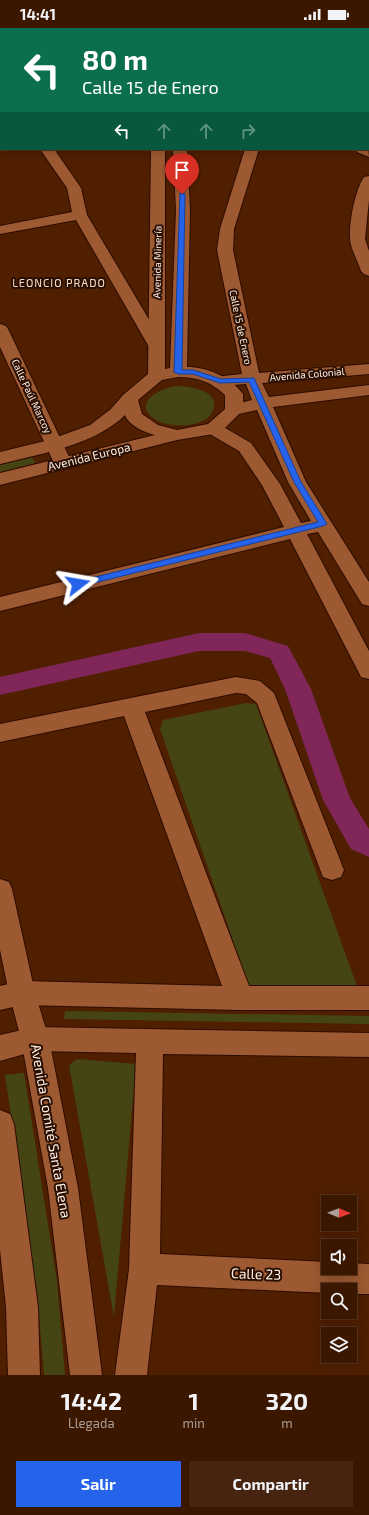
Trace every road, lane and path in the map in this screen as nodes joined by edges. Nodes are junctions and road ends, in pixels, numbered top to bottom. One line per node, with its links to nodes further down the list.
1 (48, 150): 6 (street)
2 (158, 150): 10 (street, Avenida Minería)
3 (180, 150): 13 (street, Avenida Minería)
4 (252, 150): 16 (street, Calle 15 de Enero)
5 (369, 180): 8 (street)
6 (80, 215): 7 (street); 10 (street)
7 (0, 230)
8 (369, 271)
9 (0, 329): 11 (street, Calle Paúl Marcoy)
10 (156, 345): 15 (street, Avenida Minería)
11 (20, 369): 14 (street); 24 (street, Calle Paúl Marcoy)
12 (369, 369): 16 (street, Avenida Colonial)
13 (178, 372): 15 (street); 17 (street)
14 (0, 373)
15 (157, 376): 19 (street)
16 (252, 379): 17 (street, Avenida Colonial); 20 (street, Calle 15 de Enero)
17 (220, 381): 21 (street)
18 (369, 390): 20 (street, Avenida Colonial)
19 (129, 399): 23 (street); 24 (street, Avenida Europa)
20 (262, 403): 21 (street, Avenida Colonial); 28 (street, Calle 15 de Enero)
21 (234, 410): 22 (street)
22 (214, 429): 23 (street); 29 (street)
23 (177, 435): 26 (street, Avenida Europa)
24 (55, 444): 25 (street, Avenida Europa); 26 (street, Calle Paúl Marcoy)
25 (0, 458)
26 (63, 463): 27 (street, Avenida Europa)
27 (0, 479)
28 (323, 524): 29 (street); 30 (street, Calle 15 de Enero)
29 (295, 531): 31 (street); 32 (street)
30 (369, 599)
31 (0, 604)
32 (369, 671)
33 (132, 707): 34 (street); 35 (street); 38 (street)
34 (0, 733)
35 (332, 870)
36 (0, 889): 37 (street, Avenida Comité Santa Elena)
37 (11, 995): 38 (street); 40 (street, Avenida Comité Santa Elena)
38 (240, 998): 39 (street)
39 (369, 998)
40 (35, 1039): 41 (street); 43 (street); 48 (street, Avenida Comité Santa Elena)
41 (150, 1041): 42 (street); 45 (street)
42 (369, 1045)
43 (0, 1048)
44 (1, 1135): 47 (street)
45 (144, 1270): 46 (street, Calle 23); 49 (street)
46 (369, 1279)
47 (24, 1375)
48 (86, 1375)
49 (131, 1375)

